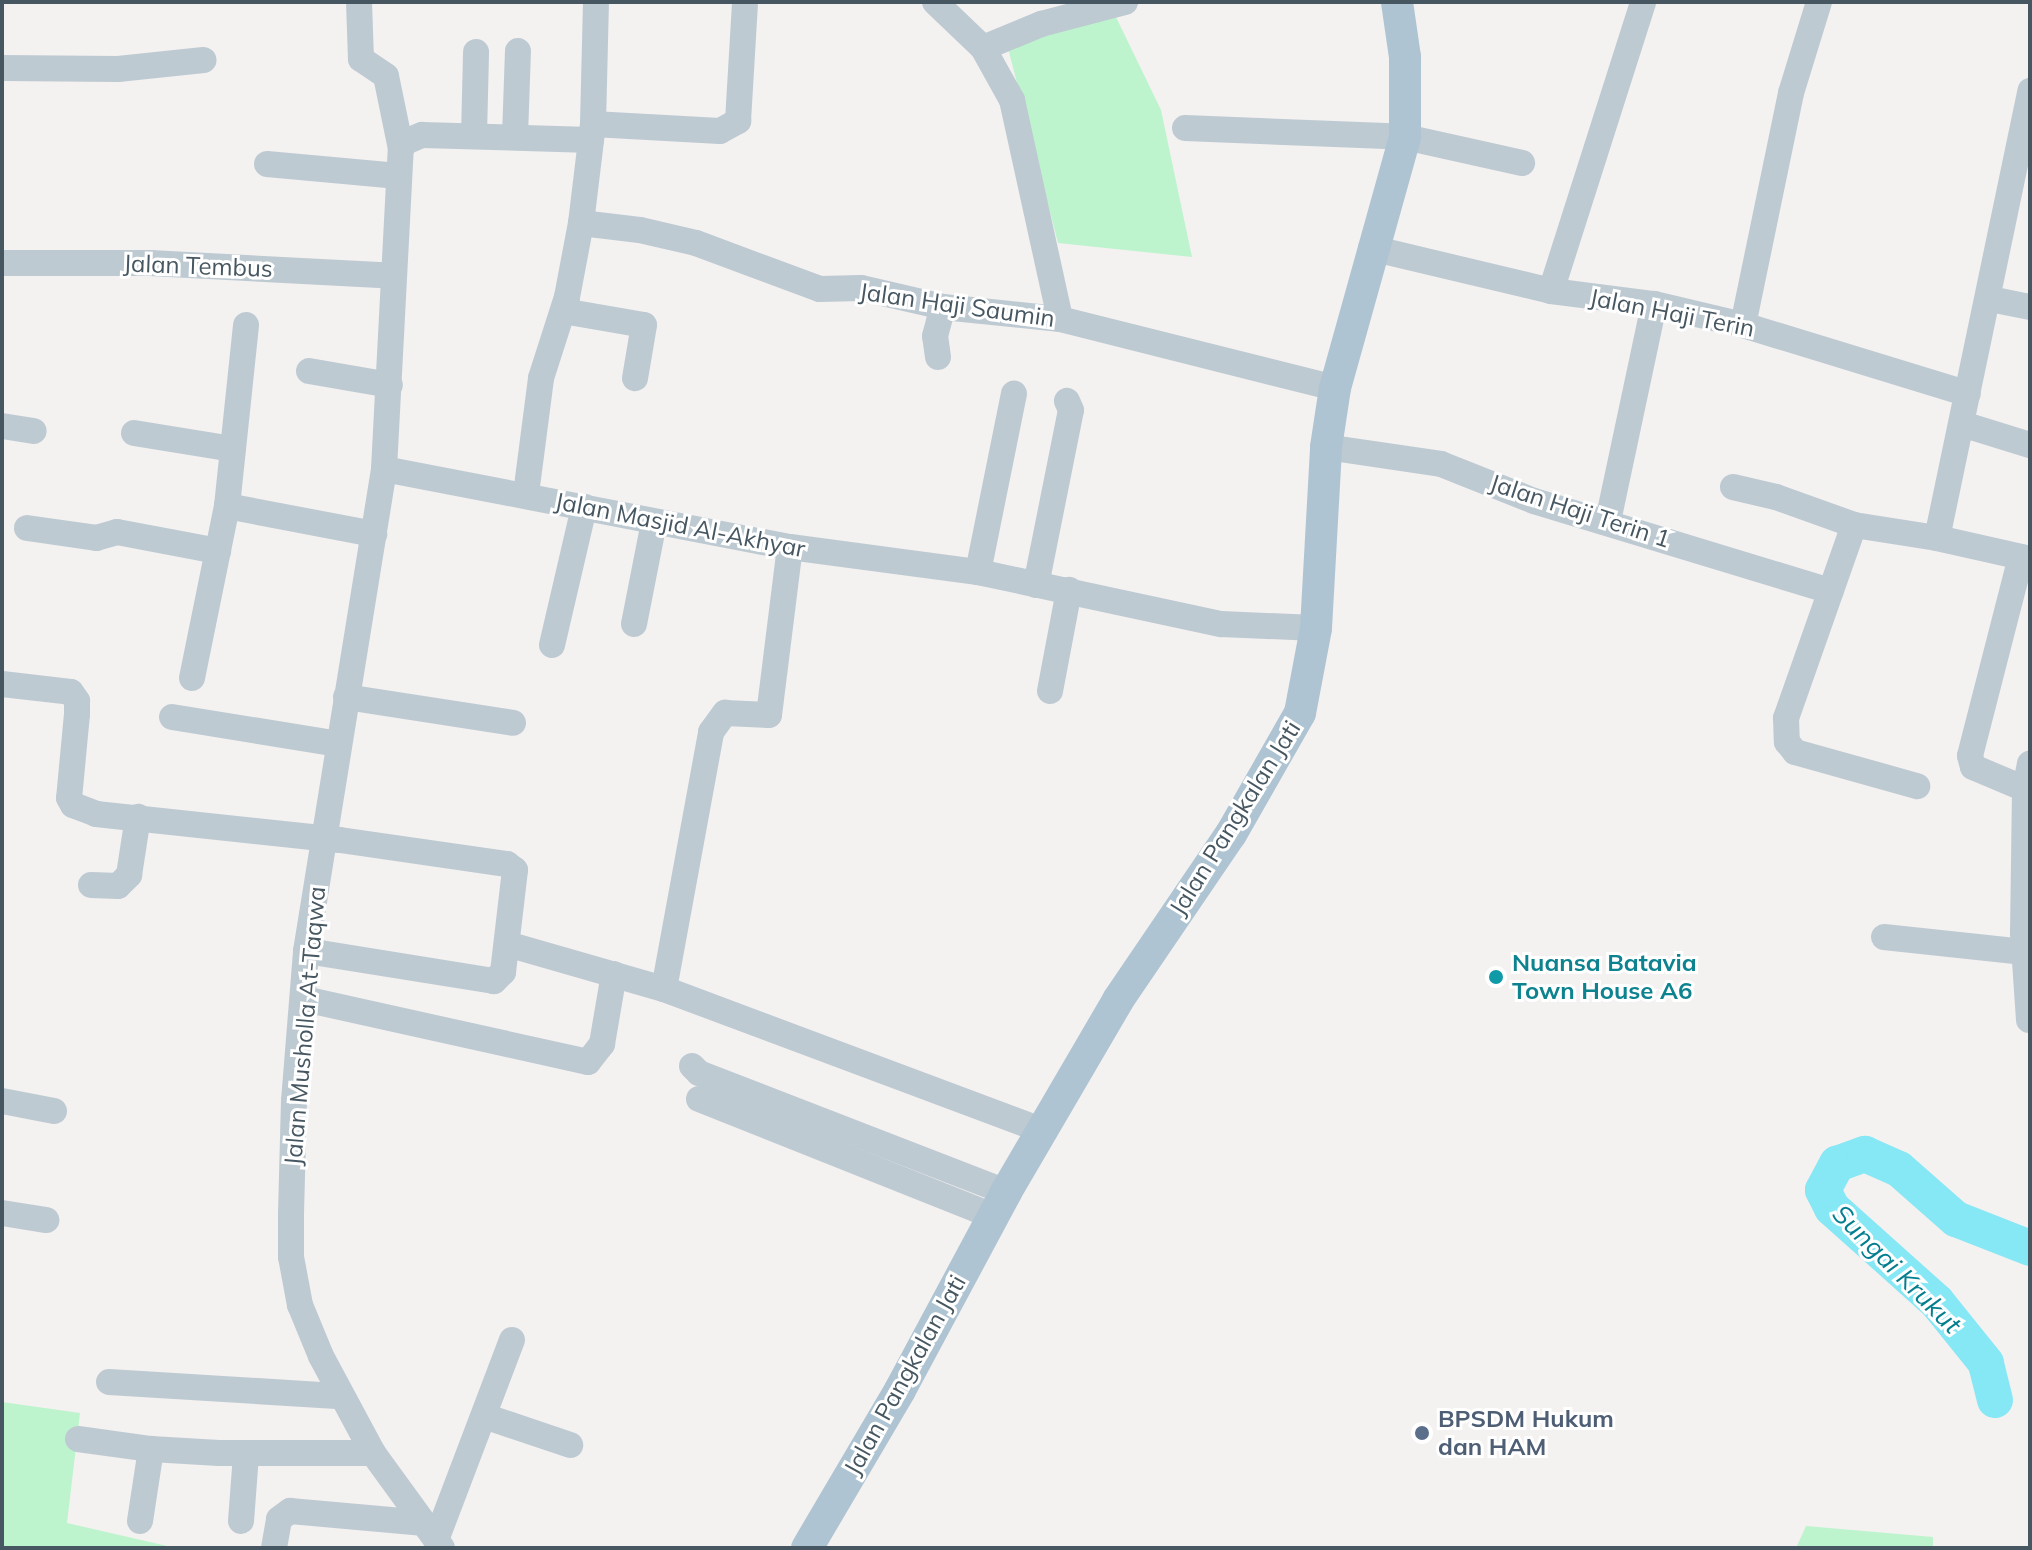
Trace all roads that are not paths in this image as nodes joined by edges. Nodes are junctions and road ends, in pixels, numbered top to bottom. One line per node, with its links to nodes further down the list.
1 (359, 2): 20 (street, Jalan Musholla At-Taqwa)
2 (596, 2): 16 (street)
3 (745, 2): 16 (street)
4 (935, 2): 9 (street)
5 (1125, 2): 9 (street)
6 (1397, 2): 19 (main road, Jalan Pangkalan Jati)
7 (1643, 2): 28 (street)
8 (1819, 2): 36 (street)
9 (983, 48): 34 (street)
10 (518, 51): 18 (street)
11 (476, 52): 17 (street)
12 (204, 60): 13 (street)
13 (2, 68)
14 (2030, 91): 29 (street)
15 (1185, 128): 19 (street)
16 (592, 132): 18 (street); 24 (street)
17 (474, 136): 18 (street); 20 (street)
18 (515, 136)
19 (1405, 137): 21 (street); 25 (main road, Jalan Pangkalan Jati)
20 (401, 149): 23 (street, Jalan Musholla At-Taqwa)
21 (1522, 163)
22 (267, 164): 23 (street)
23 (398, 176): 27 (street, Jalan Musholla At-Taqwa)
24 (581, 223): 31 (street, Jalan Haji Saumin); 33 (street)
25 (1371, 248): 28 (street, Jalan Haji Terin); 41 (main road, Jalan Pangkalan Jati)
26 (2, 263): 27 (street, Jalan Tembus)
27 (394, 276): 40 (street, Jalan Musholla At-Taqwa)
28 (1551, 291): 30 (street, Jalan Haji Terin)
29 (1990, 299): 32 (street); 43 (street)
30 (1654, 304): 36 (street, Jalan Haji Terin); 57 (street)
31 (943, 307): 34 (street, Jalan Haji Saumin); 37 (street)
32 (2030, 307)
33 (563, 311): 39 (street); 54 (street)
34 (1060, 319): 41 (street, Jalan Haji Saumin)
35 (246, 325): 51 (street)
36 (1743, 325): 43 (street, Jalan Haji Terin)
37 (938, 357)
38 (309, 371): 40 (street)
39 (635, 378)
40 (390, 385): 52 (street, Jalan Musholla At-Taqwa)
41 (1335, 388): 50 (main road, Jalan Pangkalan Jati)
42 (1014, 394): 66 (street)
43 (1968, 394): 45 (street)
44 (1067, 401): 67 (street)
45 (1962, 424): 49 (street); 62 (street)
46 (2, 426): 47 (street)
47 (34, 431)
48 (134, 433): 51 (street)
49 (2030, 445)
50 (1326, 447): 57 (street, Jalan Haji Terin 1); 71 (main road, Jalan Pangkalan Jati)
51 (233, 449): 55 (street)
52 (384, 469): 54 (street, Jalan Masjid Al-Akhyar); 61 (street, Jalan Musholla At-Taqwa)
53 (1733, 487): 59 (street)
54 (526, 494): 56 (street, Jalan Masjid Al-Akhyar)
55 (227, 506): 61 (street); 64 (street)
56 (584, 507): 58 (street, Jalan Masjid Al-Akhyar); 72 (street)
57 (1608, 521): 69 (street, Jalan Haji Terin 1)
58 (654, 522): 63 (street, Jalan Masjid Al-Akhyar); 70 (street)
59 (1854, 525): 62 (street); 69 (street)
60 (27, 528): 64 (street)
61 (374, 534): 76 (street, Jalan Musholla At-Taqwa)
62 (1937, 538): 65 (street)
63 (790, 547): 66 (street, Jalan Masjid Al-Akhyar); 90 (street)
64 (218, 551): 73 (street)
65 (2026, 558): 80 (street)
66 (978, 572): 67 (street, Jalan Masjid Al-Akhyar)
67 (1036, 585): 68 (street, Jalan Masjid Al-Akhyar)
68 (1069, 590): 71 (street, Jalan Masjid Al-Akhyar); 75 (street)
69 (1831, 591): 81 (street)
70 (634, 624)
71 (1316, 628): 97 (main road, Jalan Pangkalan Jati)
72 (552, 645)
73 (192, 678)
74 (2, 684): 82 (street)
75 (1050, 691)
76 (346, 697): 78 (street); 79 (street, Jalan Musholla At-Taqwa)
77 (172, 717): 79 (street)
78 (513, 723)
79 (338, 744): 83 (street, Jalan Musholla At-Taqwa)
80 (2027, 776): 88 (street)
81 (1917, 786)
82 (138, 817): 83 (street); 84 (street)
83 (323, 838): 86 (street); 87 (street, Jalan Musholla At-Taqwa)
84 (91, 885)
85 (1884, 937): 88 (street)
86 (507, 944): 87 (street); 89 (street)
87 (306, 951): 91 (street, Jalan Musholla At-Taqwa)
88 (2024, 952): 92 (street)
89 (614, 974): 90 (street); 91 (street)
90 (664, 989): 97 (street)
91 (304, 999): 103 (street, Jalan Musholla At-Taqwa)
92 (2029, 1020)
93 (692, 1066): 98 (street)
94 (699, 1099): 98 (street)
95 (2, 1101): 96 (street)
96 (54, 1111)
97 (1042, 1130): 98 (main road, Jalan Pangkalan Jati)
98 (1000, 1204): 114 (main road, Jalan Pangkalan Jati)
99 (2, 1213): 100 (street)
100 (46, 1220)
101 (512, 1340): 104 (street)
102 (109, 1382): 103 (street)
103 (341, 1396): 108 (street, Jalan Musholla At-Taqwa)
104 (484, 1416): 106 (street); 112 (street)
105 (78, 1439): 107 (street)
106 (570, 1445)
107 (151, 1449): 109 (street); 110 (street)
108 (373, 1453): 109 (street); 112 (street, Jalan Musholla At-Taqwa)
109 (246, 1454): 111 (street)
110 (140, 1521)
111 (241, 1521)
112 (434, 1537): 113 (street)
113 (274, 1548)
114 (807, 1548)

